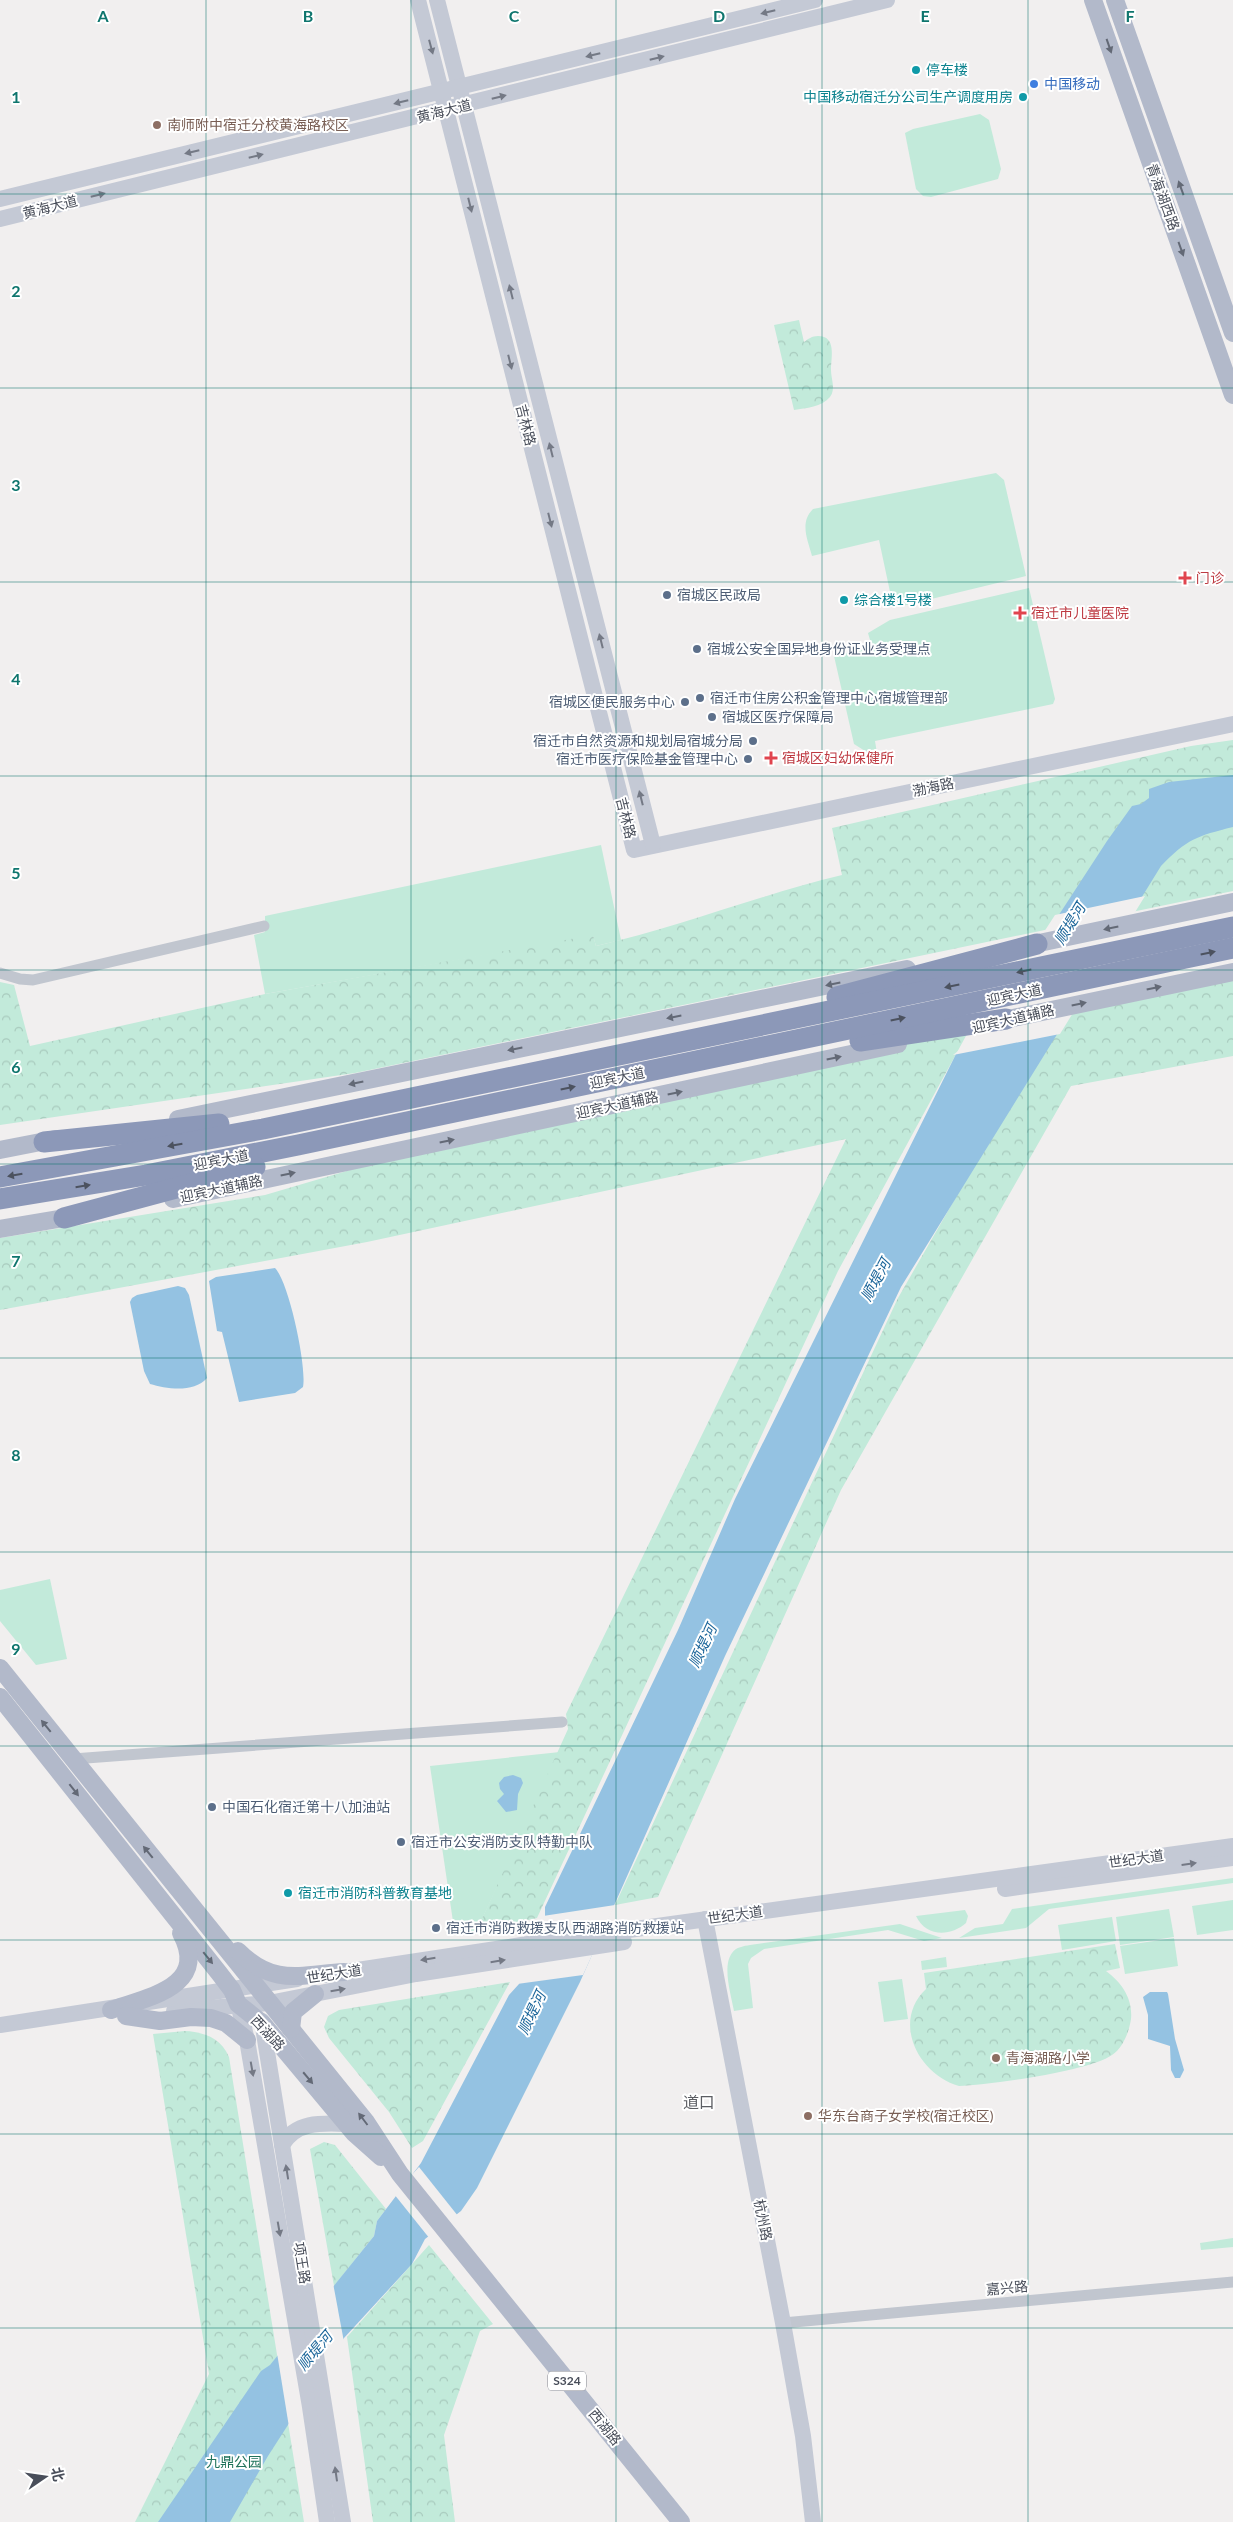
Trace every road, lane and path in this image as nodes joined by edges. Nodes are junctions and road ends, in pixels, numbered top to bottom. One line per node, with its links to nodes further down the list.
1 (418, 0): 8 (street, 吉林路, one-way to 8)
2 (437, 0): 7 (street, 吉林路)
3 (815, 0): 7 (street, 黄海大道, one-way to 7)
4 (887, 0): 9 (street, 黄海大道, one-way to 4)
5 (1093, 0): 14 (main road, 青海湖西路, one-way to 14)
6 (1115, 0): 13 (main road, 青海湖西路, one-way to 6)
7 (459, 88): 8 (street, 黄海大道); 9 (street, 吉林路)
8 (442, 92): 10 (street, 吉林路); 11 (street, 黄海大道, one-way to 11)
9 (463, 106): 10 (street, 黄海大道); 16 (street, 吉林路, one-way to 9)
10 (446, 110): 12 (street, 黄海大道, one-way to 10); 17 (street, 吉林路, one-way to 17)
11 (0, 199)
12 (0, 219)
13 (1233, 333)
14 (1233, 395)
15 (1233, 724): 16 (street, 渤海路)
16 (653, 845): 17 (street, 渤海路)
17 (634, 850)
18 (1233, 902): 21 (main road, one-way to 21)
19 (264, 926): 24 (street)
20 (1233, 927): 28 (highway, 迎宾大道, one-way to 28)
21 (1028, 946): 28 (highway); 31 (main road, one-way to 31)
22 (1233, 948): 27 (highway, 迎宾大道, one-way to 22)
23 (1233, 972): 25 (main road, 迎宾大道辅路, one-way to 23)
24 (0, 974)
25 (1006, 1019): 26 (highway)
26 (961, 1028): 27 (highway); 35 (main road, 迎宾大道辅路, one-way to 26)
27 (694, 1062): 30 (highway, 迎宾大道, one-way to 27)
28 (538, 1072): 29 (highway, 迎宾大道)
29 (512, 1078): 31 (highway); 33 (highway, 迎宾大道, one-way to 33)
30 (480, 1106): 34 (highway, 迎宾大道, one-way to 30); 35 (highway)
31 (44, 1142): 32 (main road)
32 (0, 1150)
33 (0, 1177)
34 (0, 1199)
35 (64, 1218): 36 (main road, 迎宾大道辅路)
36 (0, 1229)
37 (0, 1668): 40 (main road, 西湖路, one-way to 37)
38 (0, 1697): 44 (main road, 西湖路, one-way to 44)
39 (562, 1722): 40 (street)
40 (73, 1759): 43 (main road, 西湖路, one-way to 40)
41 (1233, 1846): 45 (street, 世纪大道)
42 (1233, 1858): 45 (street, 世纪大道, one-way to 42)
43 (166, 1874): 47 (main road); 48 (main road, 西湖路)
44 (146, 1880): 50 (main road, 西湖路, one-way to 50); 52 (main road)
45 (706, 1924): 46 (street, 世纪大道); 62 (street, 杭州路)
46 (525, 1951): 47 (street, 世纪大道, one-way to 47); 49 (street, 世纪大道, one-way to 46)
47 (344, 1972): 48 (street, 世纪大道)
48 (255, 1986): 50 (street, 世纪大道); 51 (main road, 西湖路)
49 (315, 1994): 51 (street, 世纪大道); 55 (main road)
50 (235, 1997): 51 (street, 世纪大道); 52 (street, 世纪大道); 53 (main road, 西湖路); 57 (street, 项王路)
51 (264, 2003): 53 (street, 项王路); 55 (main road, 西湖路)
52 (118, 2013): 54 (street, 世纪大道); 56 (street, 世纪大道); 57 (main road)
53 (263, 2024): 58 (main road, 西湖路, one-way to 58); 59 (street, 项王路)
54 (0, 2025)
55 (290, 2029): 60 (main road, 西湖路, one-way to 55)
56 (0, 2033)
57 (247, 2040): 63 (street, 项王路, one-way to 63)
58 (346, 2124): 59 (street); 60 (main road, 西湖路)
59 (282, 2145): 63 (street, 项王路, one-way to 59)
60 (400, 2174): 66 (main road, 西湖路 / S324)
61 (1233, 2282): 62 (street, 嘉兴路)
62 (783, 2324): 67 (street, 杭州路)
63 (317, 2402): 64 (street, 项王路); 65 (street, 项王路, one-way to 63)
64 (327, 2522)
65 (343, 2522)
66 (681, 2522)
67 (813, 2522)

